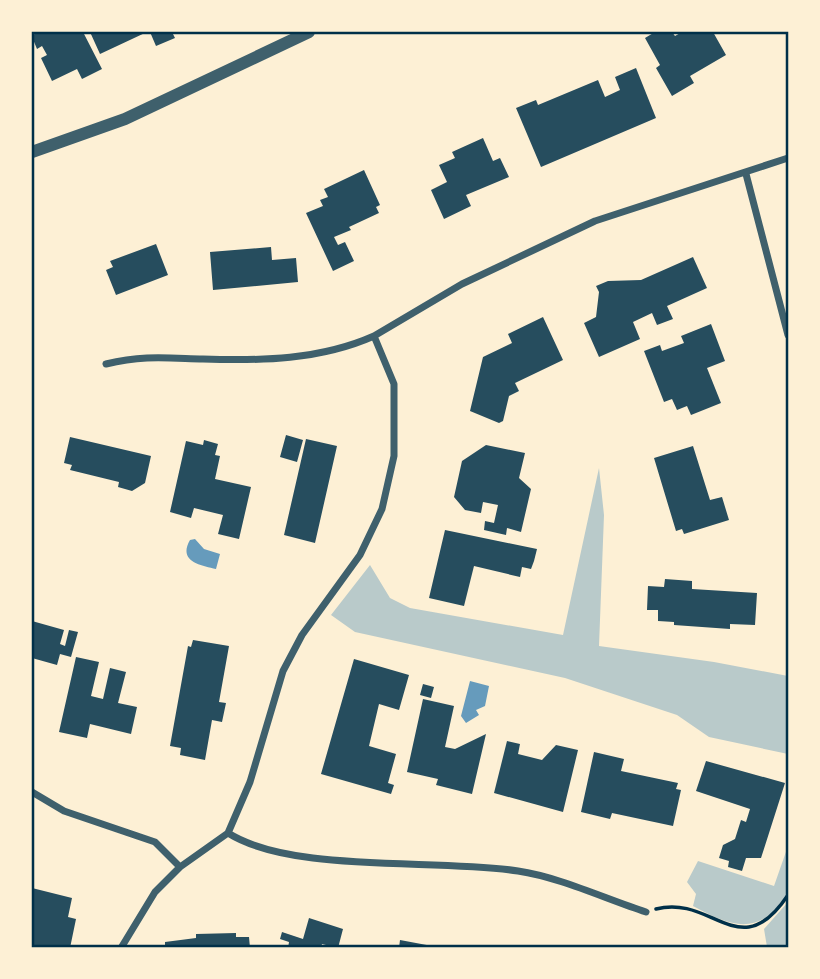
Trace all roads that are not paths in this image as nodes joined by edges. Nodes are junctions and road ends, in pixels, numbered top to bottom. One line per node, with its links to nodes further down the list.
1 (309, 32): 2 (street)
2 (32, 152)
3 (789, 159): 4 (street)
4 (746, 174): 5 (street); 6 (street)
5 (789, 335)
6 (374, 336): 7 (street); 9 (street)
7 (106, 364)
8 (32, 792): 10 (street)
9 (228, 832): 10 (street); 11 (street)
10 (180, 867): 12 (street)
11 (646, 912)
12 (121, 947)

